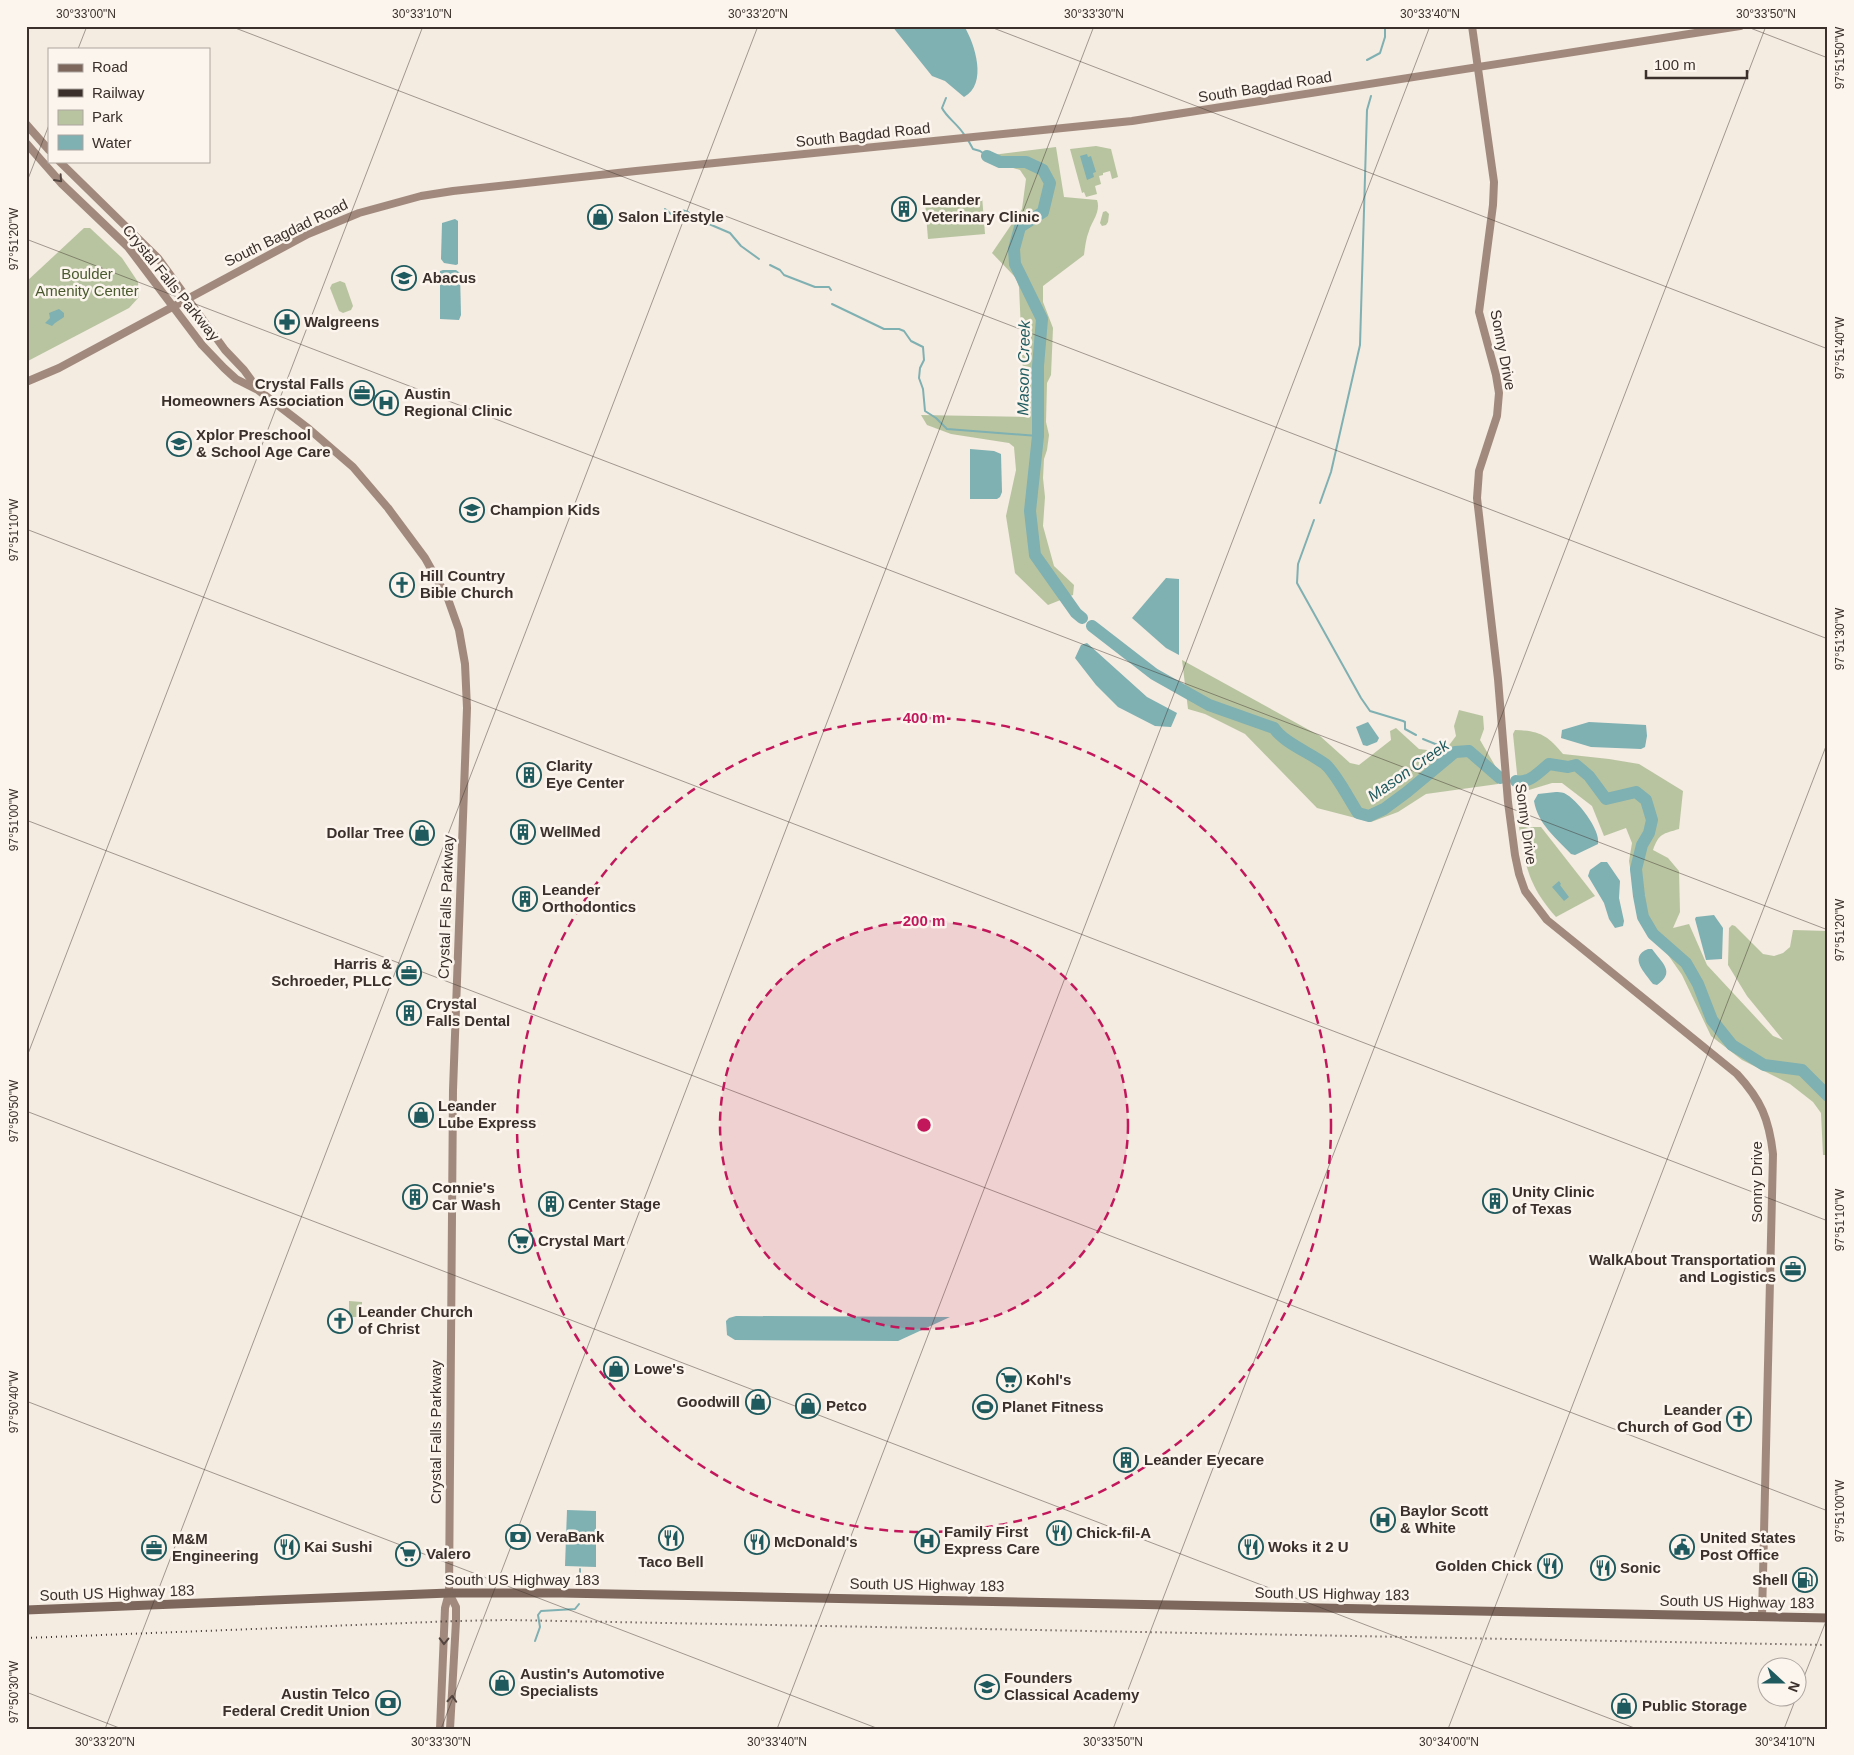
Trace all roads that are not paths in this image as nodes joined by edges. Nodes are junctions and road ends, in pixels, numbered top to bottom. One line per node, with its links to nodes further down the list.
1 (1472, 26): 3 (main road, Sonny Drive)
2 (1740, 26): 3 (main road, South Bagdad Road)
3 (1478, 67): 10 (main road, South Bagdad Road); 16 (main road, Sonny Drive)
4 (26, 124): 6 (main road)
5 (26, 143): 9 (main road, Crystal Falls Parkway, one-way to 9)
6 (48, 149)
7 (60, 162): 8 (main road, Crystal Falls Parkway)
8 (137, 238): 9 (main road); 10 (main road, Crystal Falls Parkway)
9 (128, 247): 11 (main road, Crystal Falls Parkway)
10 (187, 298): 11 (main road, South Bagdad Road); 13 (main road, Crystal Falls Parkway)
11 (173, 307): 12 (main road, South Bagdad Road); 13 (main road, Crystal Falls Parkway)
12 (26, 382)
13 (258, 390): 14 (main road, Crystal Falls Parkway)
14 (449, 1593): 15 (main road, South US Highway 183); 16 (main road, South US Highway 183); 18 (main road, one-way to 18); 19 (main road, one-way to 14)
15 (26, 1610)
16 (1762, 1617): 17 (main road, South US Highway 183)
17 (1828, 1618)
18 (440, 1729)
19 (450, 1729)

